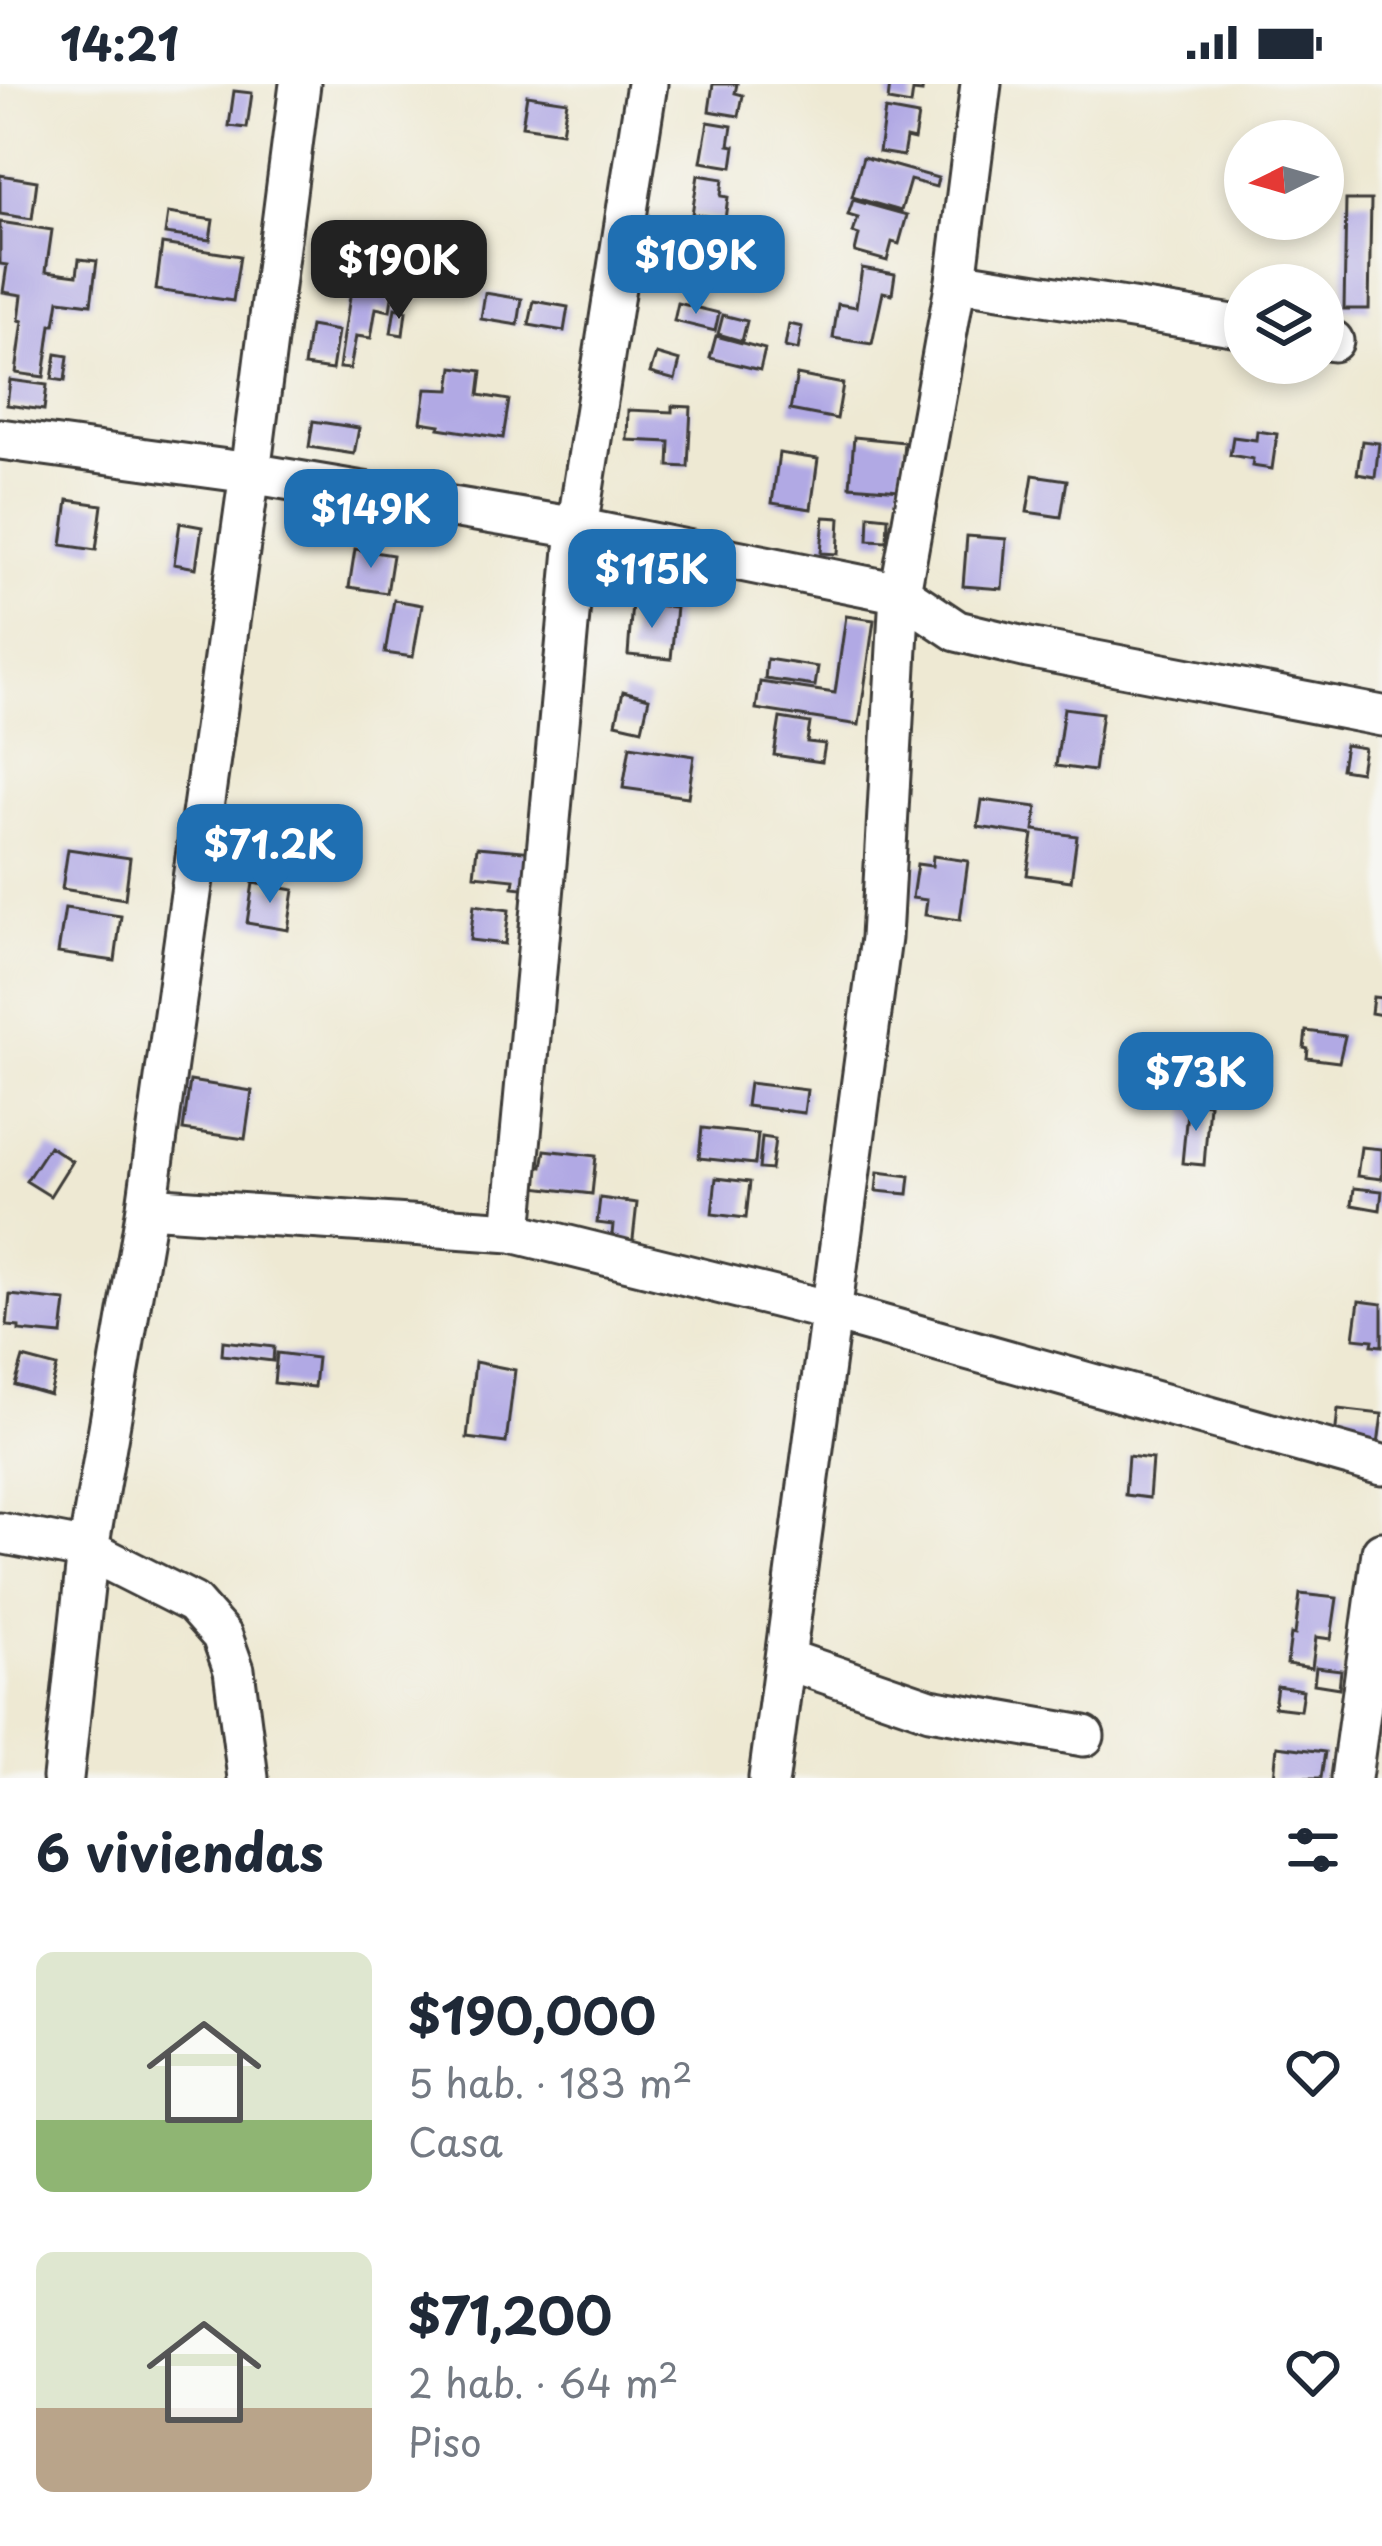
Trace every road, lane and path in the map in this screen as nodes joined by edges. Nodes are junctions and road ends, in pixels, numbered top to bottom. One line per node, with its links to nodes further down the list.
1 (300, 84): 7 (street)
2 (647, 84): 8 (street)
3 (980, 84): 4 (street)
4 (956, 281): 5 (street); 9 (street)
5 (1224, 324)
6 (0, 439): 7 (street)
7 (250, 473): 8 (street); 11 (street)
8 (577, 528): 9 (street); 12 (street)
9 (899, 593): 10 (street); 13 (street)
10 (1382, 716)
11 (147, 1207): 12 (street); 16 (street)
12 (512, 1232): 13 (street)
13 (831, 1311): 14 (street); 18 (street)
14 (1382, 1466)
15 (0, 1534): 16 (street)
16 (88, 1550): 20 (street); 21 (street)
17 (1382, 1552): 23 (street)
18 (785, 1658): 19 (street); 22 (street)
19 (1084, 1736)
20 (63, 1778)
21 (248, 1778)
22 (769, 1778)
23 (1352, 1778)

